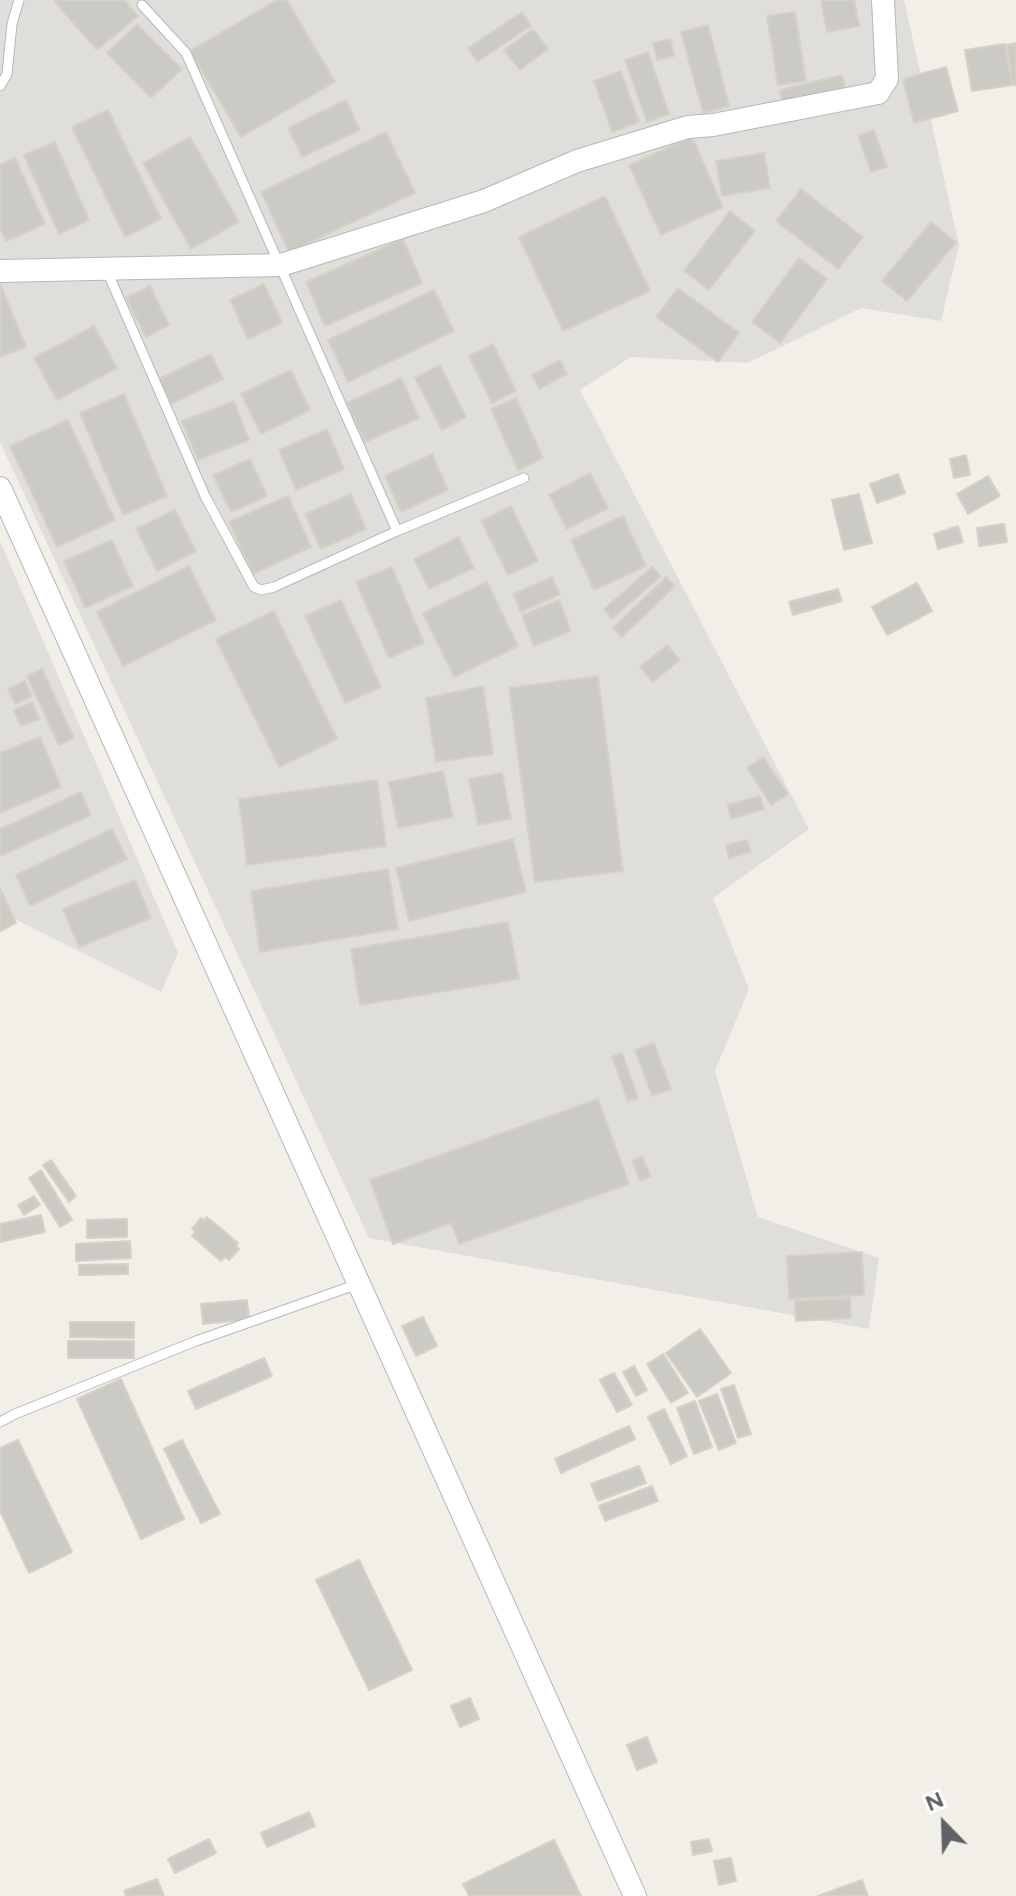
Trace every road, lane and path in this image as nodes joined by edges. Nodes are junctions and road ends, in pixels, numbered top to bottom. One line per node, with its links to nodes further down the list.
1 (19, 0): 4 (lane)
2 (883, 0): 5 (street)
3 (142, 5): 5 (lane)
4 (0, 86)
5 (281, 265): 6 (street); 10 (lane)
6 (105, 268): 7 (street); 10 (lane)
7 (0, 271)
8 (524, 478): 10 (lane)
9 (0, 488): 11 (street)
10 (397, 531)
11 (359, 1284): 12 (lane); 13 (street)
12 (0, 1422)
13 (635, 1896)

